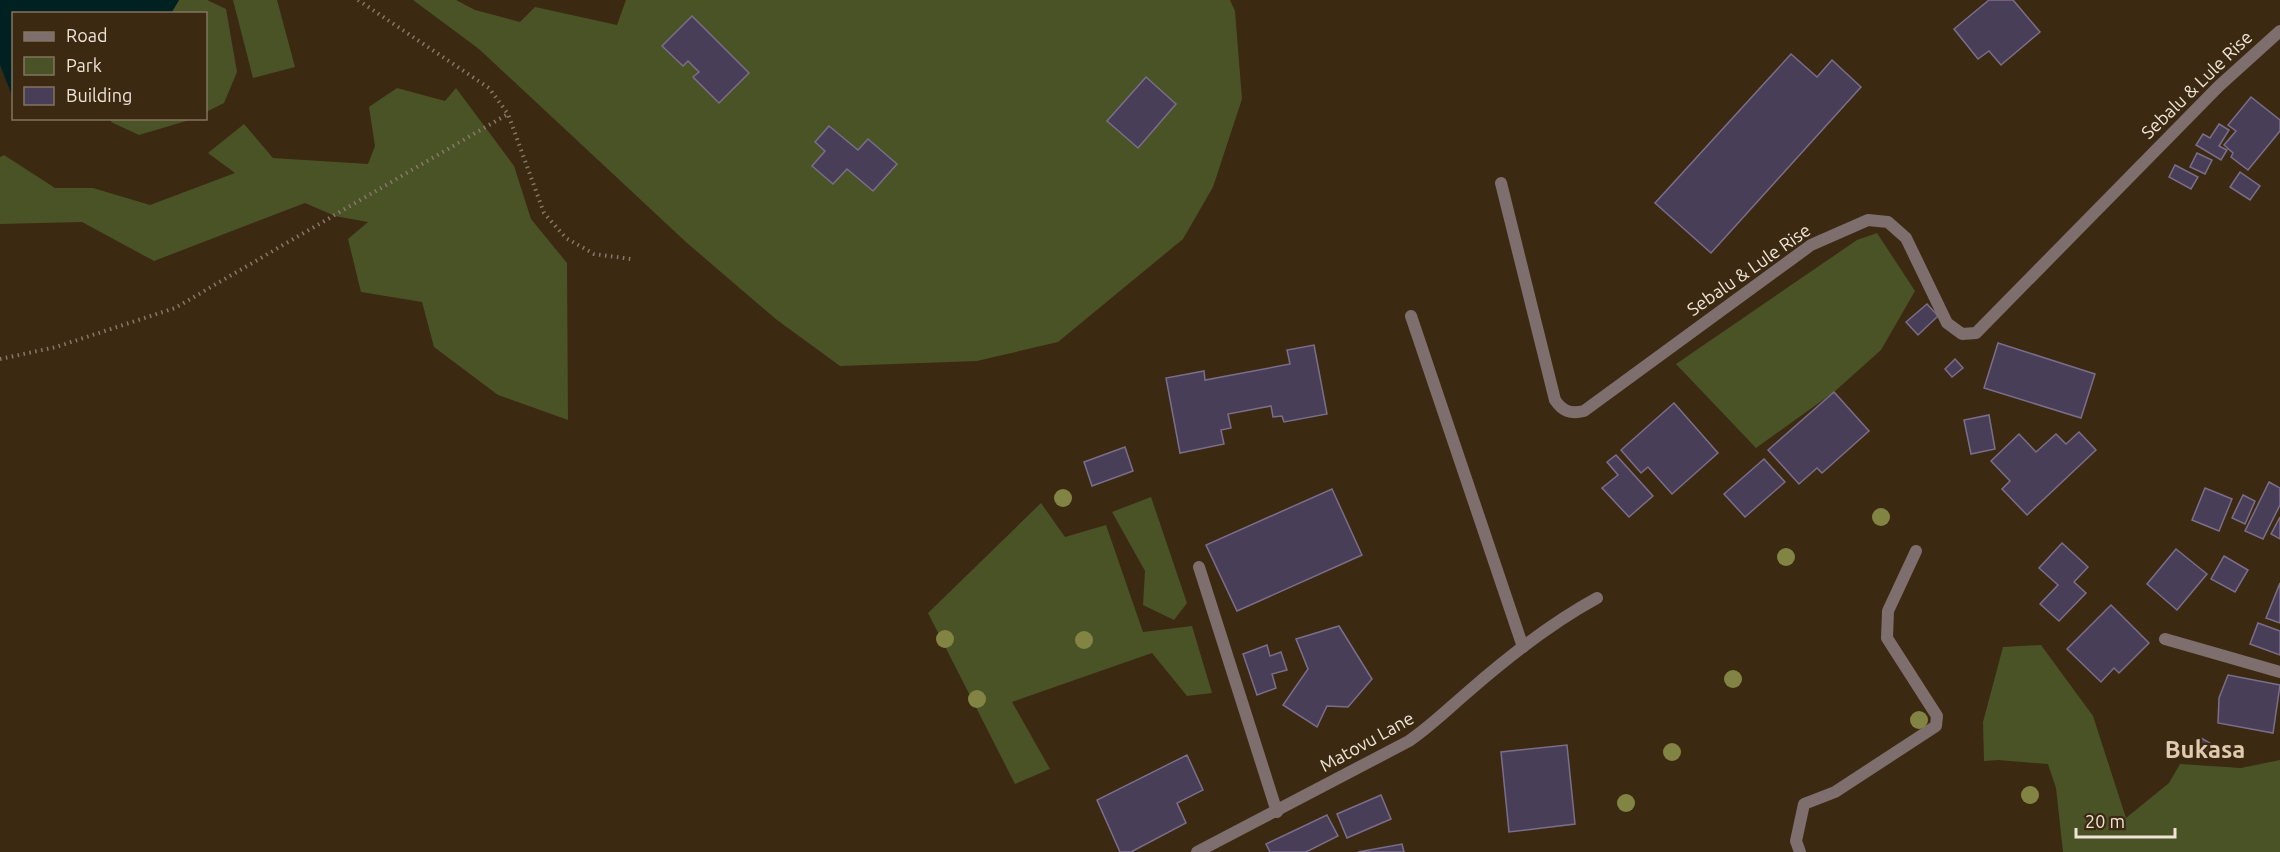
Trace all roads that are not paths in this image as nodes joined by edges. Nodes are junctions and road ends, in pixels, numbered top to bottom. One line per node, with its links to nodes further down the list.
1 (2280, 31): 2 (street, Sebalu & Lule Rise)
2 (1501, 183)
3 (1410, 316): 8 (street)
4 (1916, 551): 12 (street)
5 (1199, 567): 10 (street)
6 (1597, 598): 8 (street, Matovu Lane)
7 (2165, 639): 9 (street)
8 (1523, 647): 10 (street, Matovu Lane)
9 (2280, 672)
10 (1277, 812): 11 (street, Matovu Lane)
11 (1197, 852)
12 (1800, 852)

